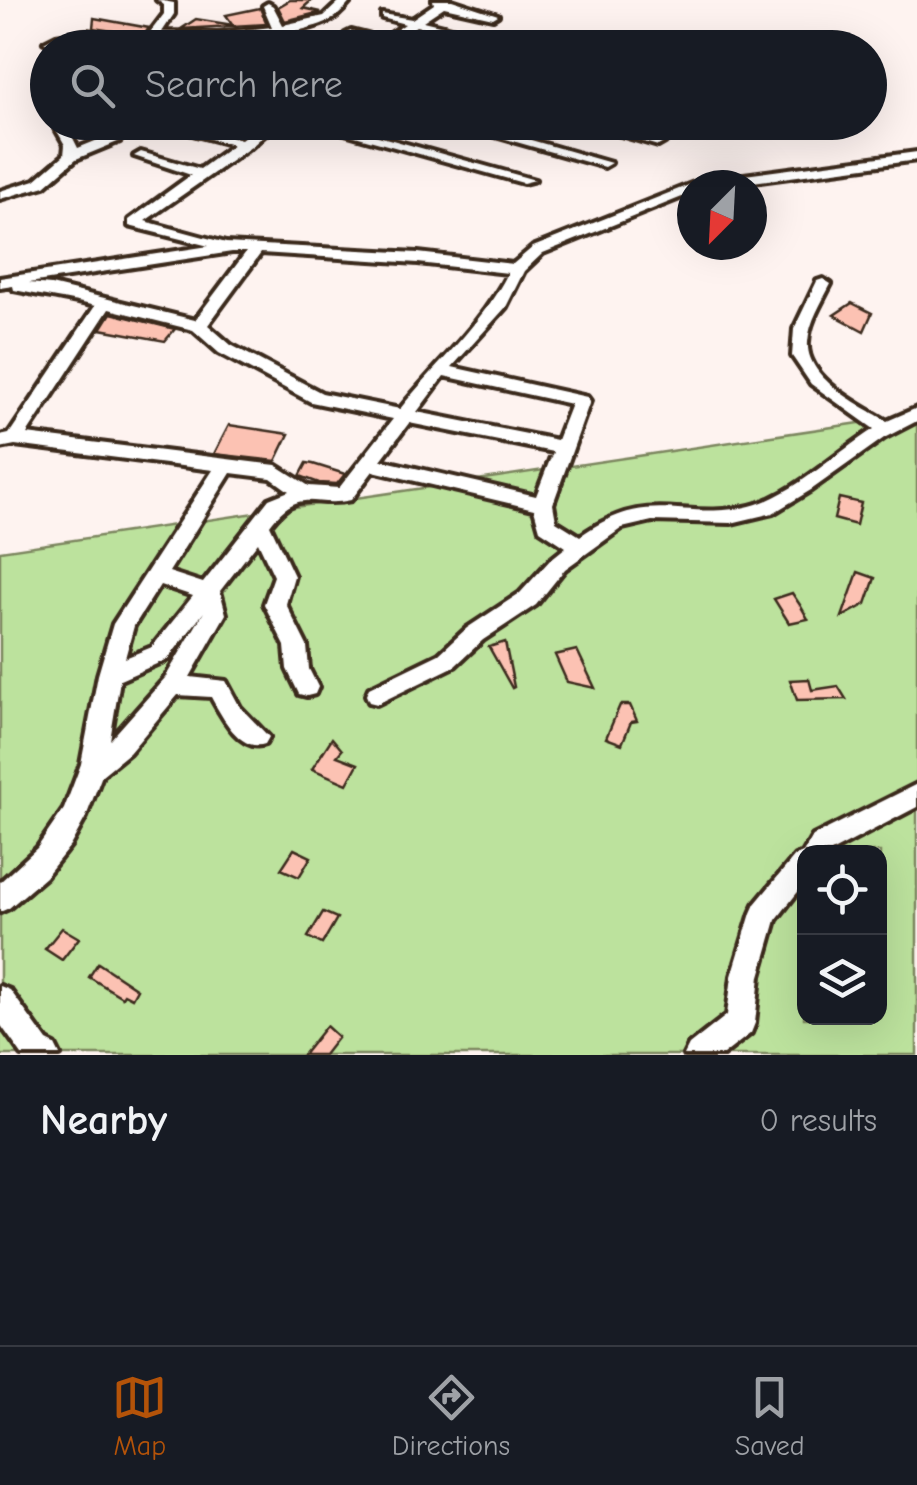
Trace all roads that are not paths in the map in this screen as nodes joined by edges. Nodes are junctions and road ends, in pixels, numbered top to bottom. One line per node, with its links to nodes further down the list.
1 (162, 0): 9 (street)
2 (347, 0): 8 (street)
3 (440, 1): 5 (street); 7 (street)
4 (268, 6): 8 (street)
5 (493, 15)
6 (386, 16): 7 (street)
7 (416, 22): 11 (street); 12 (street)
8 (279, 29): 10 (street)
9 (158, 30)
10 (274, 30)
11 (404, 30)
12 (450, 30)
13 (68, 140): 22 (street)
14 (111, 140): 22 (street)
15 (231, 140): 21 (street)
16 (251, 140): 21 (street)
17 (378, 140): 28 (street)
18 (517, 140): 25 (street)
19 (650, 140): 20 (street)
20 (658, 142)
21 (246, 144): 26 (street)
22 (70, 156): 30 (street)
23 (142, 156): 26 (street)
24 (917, 156): 27 (street)
25 (604, 164)
26 (203, 174): 31 (street)
27 (767, 176)
28 (528, 180)
29 (677, 193): 33 (street)
30 (0, 194)
31 (232, 247): 32 (street); 34 (street)
32 (256, 250): 33 (street); 37 (street)
33 (517, 270): 38 (street)
34 (0, 284): 36 (street)
35 (822, 284): 41 (street)
36 (105, 303): 37 (street); 42 (street)
37 (199, 326): 40 (street)
38 (440, 370): 40 (street); 43 (street)
39 (917, 414): 41 (street)
40 (404, 416): 43 (street); 44 (street)
41 (886, 428): 49 (street)
42 (7, 440): 45 (street)
43 (564, 448): 47 (street)
44 (368, 463): 46 (street); 47 (street)
45 (226, 466): 46 (street); 50 (street)
46 (304, 492): 48 (street)
47 (543, 504): 49 (street)
48 (260, 525): 51 (street); 54 (street)
49 (581, 546): 55 (street)
50 (157, 576): 51 (street); 52 (street)
51 (210, 592): 52 (street); 53 (street)
52 (109, 674): 57 (street)
53 (174, 685): 56 (street); 57 (street)
54 (307, 687)
55 (377, 695)
56 (257, 737)
57 (90, 770): 61 (street)
58 (917, 795): 59 (street)
59 (821, 845)
60 (797, 874): 64 (street)
61 (0, 900)
62 (0, 1000): 63 (street)
63 (46, 1055)
64 (700, 1055)

